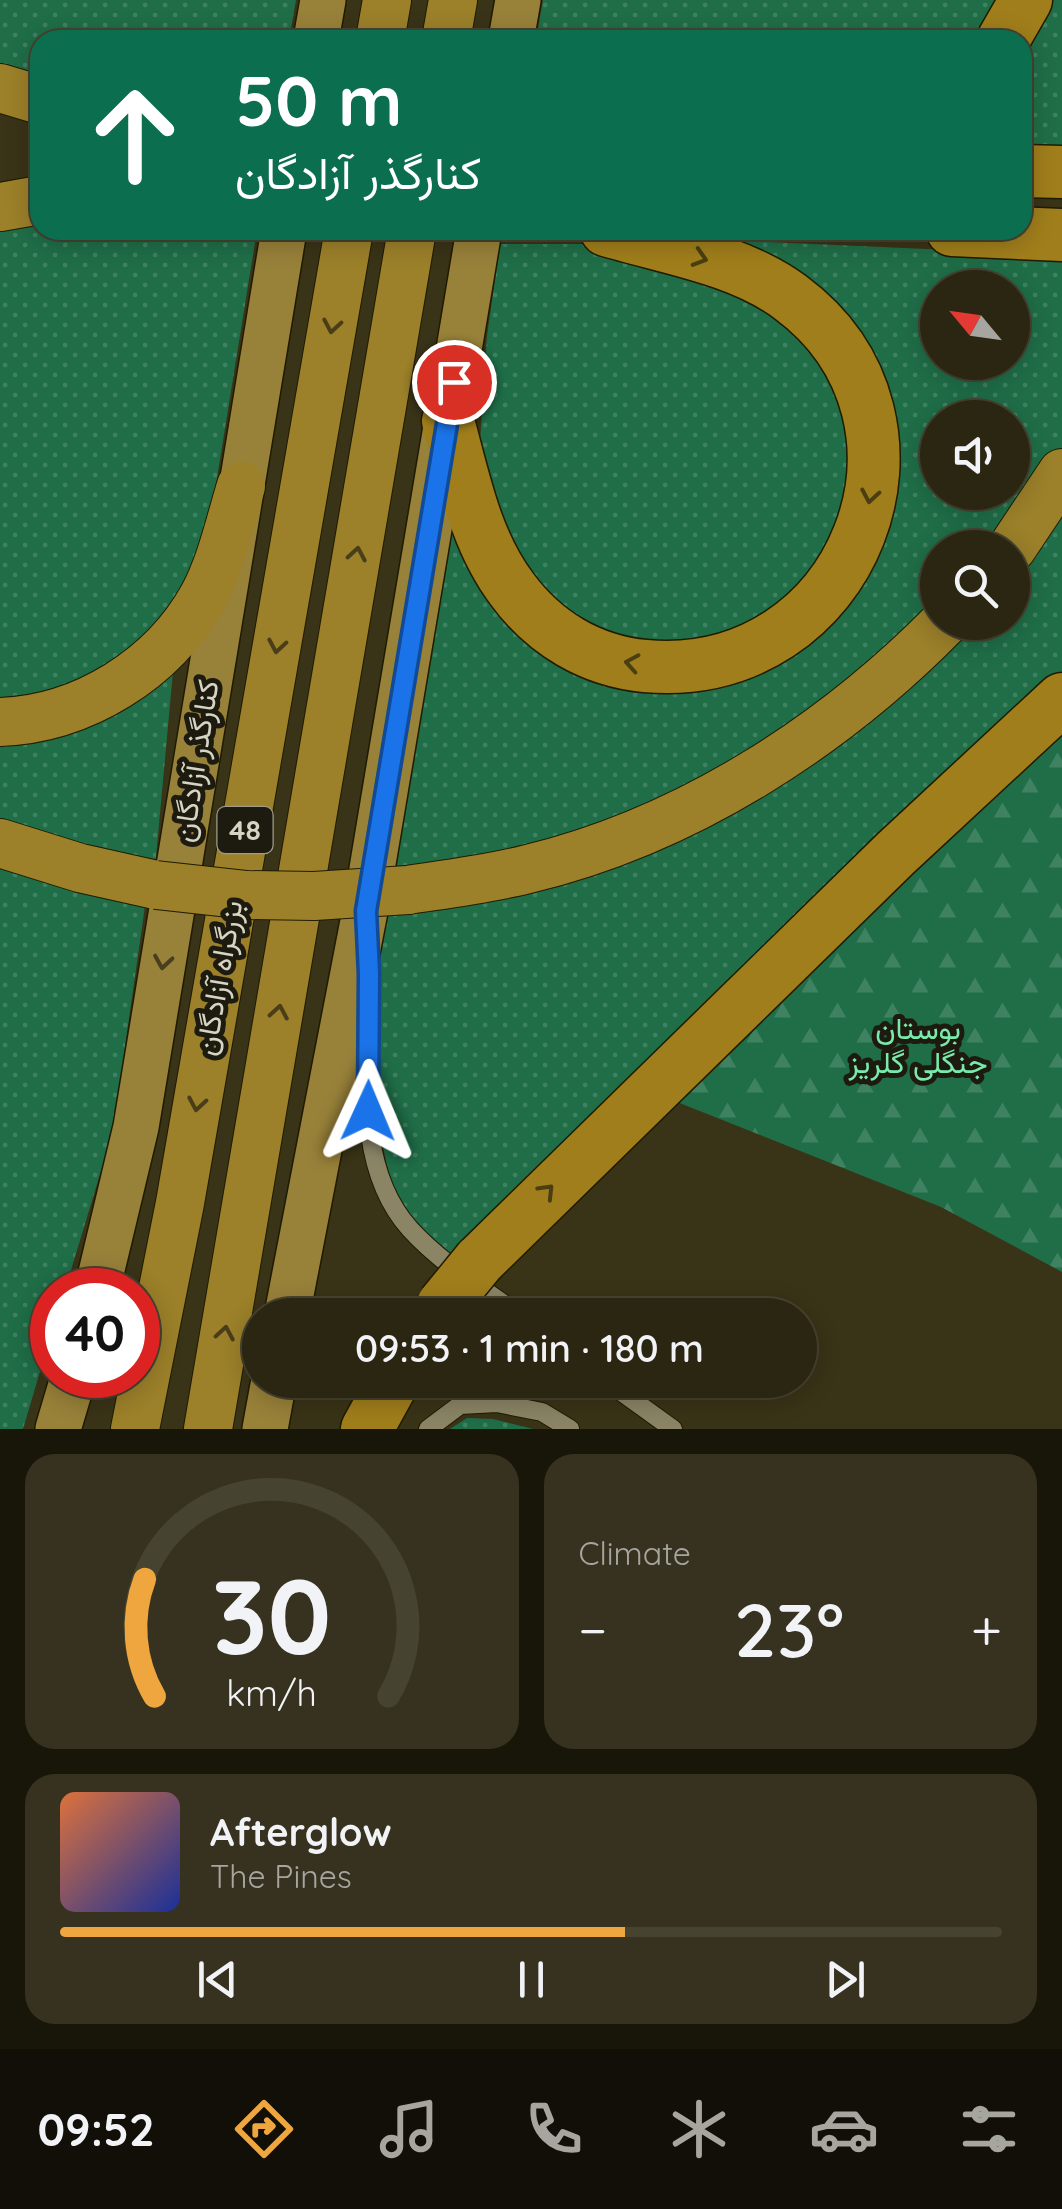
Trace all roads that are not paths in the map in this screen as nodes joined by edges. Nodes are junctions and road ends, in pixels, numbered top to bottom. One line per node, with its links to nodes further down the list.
1 (323, 0): 6 (main road)
2 (388, 0): 7 (highway)
3 (453, 0): 8 (highway)
4 (518, 0): 9 (main road)
5 (1026, 0): 10 (highway)
6 (318, 30)
7 (382, 30)
8 (448, 30)
9 (513, 30)
10 (1009, 30)
11 (0, 88): 12 (highway)
12 (30, 97)
13 (0, 114): 14 (highway)
14 (30, 115)
15 (1032, 171): 16 (highway)
16 (1062, 172)
17 (0, 189): 18 (highway)
18 (30, 190)
19 (30, 202): 20 (highway)
20 (0, 207)
21 (1032, 233): 22 (highway)
22 (1062, 234)
23 (282, 240): 30 (main road, کنارگذر آزادگان)
24 (347, 240): 37 (highway, بزرگراه آزادگان / 48, one-way to 37)
25 (410, 240): 51 (highway, 48, one-way to 25)
26 (478, 240): 28 (main road)
27 (640, 240): 28 (highway, one-way to 28)
28 (448, 420): 36 (main road)
29 (1062, 474): 31 (highway)
30 (242, 486): 34 (highway); 38 (main road, کنارگذر آزادگان, one-way to 38)
31 (1024, 530)
32 (927, 640): 35 (highway, bridge)
33 (1062, 699): 41 (highway, one-way to 33, bridge)
34 (0, 722)
35 (0, 843)
36 (366, 911): 40 (main road); 42 (street)
37 (180, 1203): 39 (highway); 50 (highway, بزرگراه آزادگان / 48)
38 (102, 1268)
39 (159, 1268)
40 (290, 1298)
41 (450, 1298)
42 (495, 1298)
43 (67, 1398): 48 (main road)
44 (116, 1398): 49 (highway)
45 (271, 1398): 52 (main road)
46 (384, 1398): 53 (highway)
47 (629, 1398): 56 (street)
48 (58, 1429)
49 (106, 1429)
50 (135, 1429)
51 (208, 1429)
52 (265, 1429)
53 (367, 1429)
54 (428, 1429): 55 (street)
55 (570, 1429)
56 (673, 1429)

